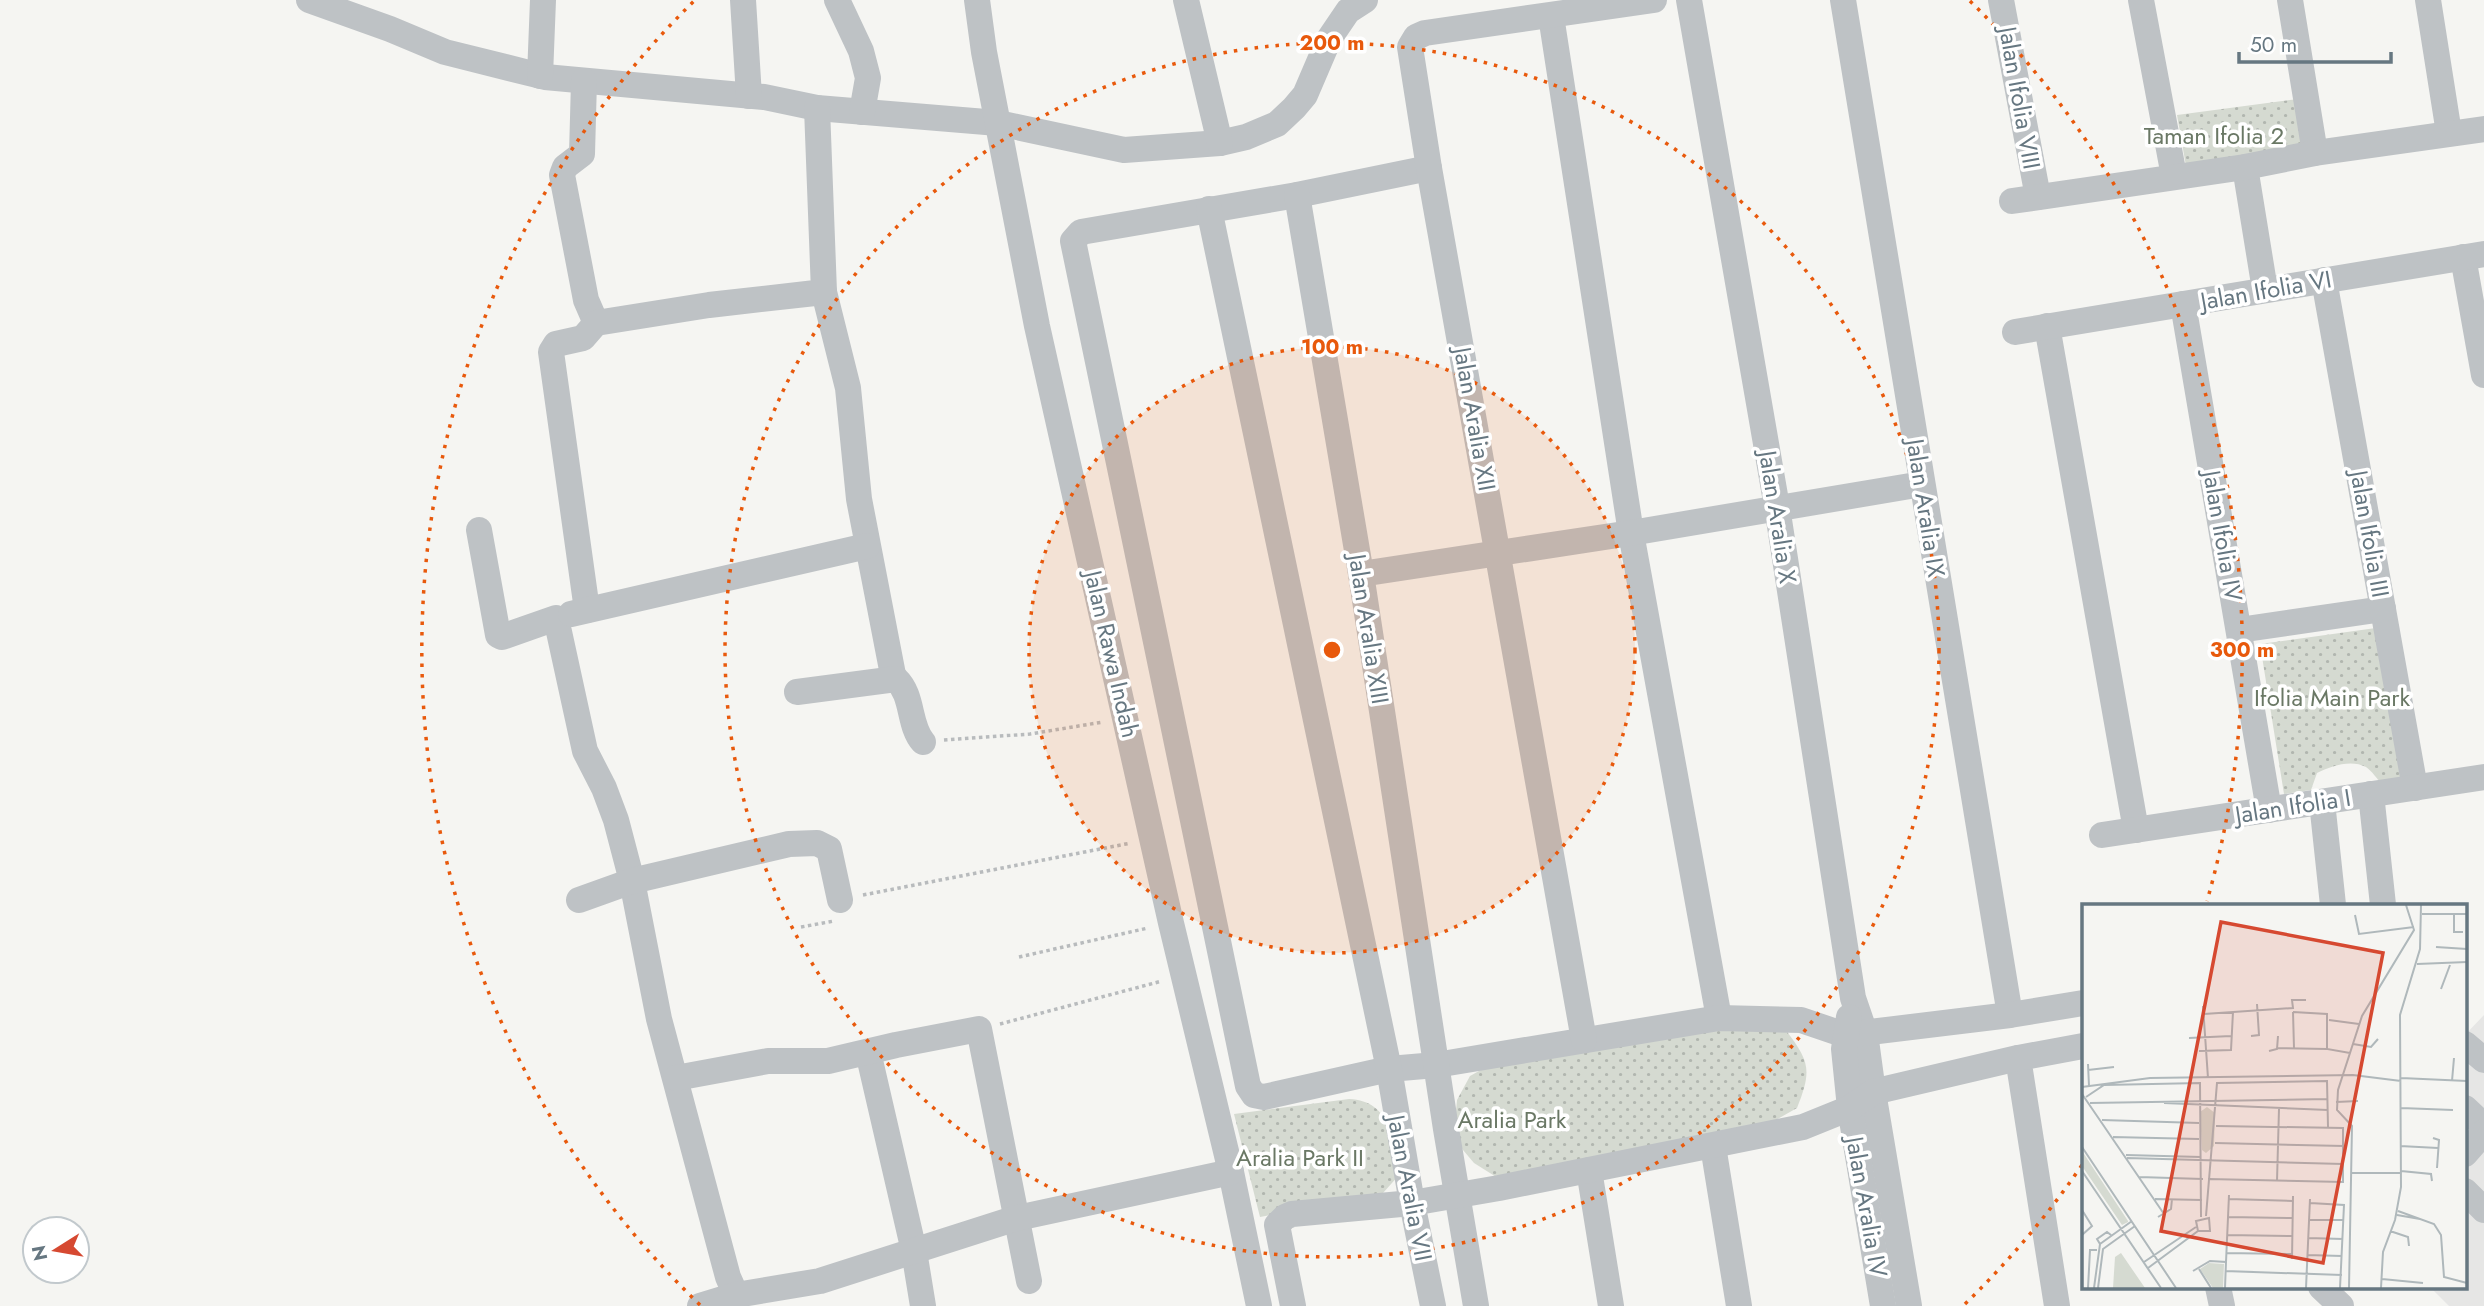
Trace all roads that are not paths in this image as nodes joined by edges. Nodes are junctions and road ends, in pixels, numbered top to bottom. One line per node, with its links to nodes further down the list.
1 (309, 0): 16 (street)
2 (543, 0): 16 (street)
3 (743, 0): 18 (street)
4 (837, 0): 20 (street)
5 (977, 0): 21 (street, Jalan Rawa Indah)
6 (1186, 0): 24 (street)
7 (1365, 0): 24 (street)
8 (1654, 0): 15 (street, Jalan Aralia XII)
9 (1689, 0): 43 (street, Jalan Aralia X)
10 (1843, 0): 42 (street, Jalan Aralia IX)
11 (2001, 0): 30 (street, Jalan Ifolia VIII)
12 (2141, 0): 28 (street)
13 (2290, 0): 25 (street)
14 (2428, 0): 23 (street)
15 (1551, 16): 27 (street, Jalan Aralia XII); 45 (street)
16 (540, 76): 17 (street)
17 (584, 81): 18 (street); 38 (street)
18 (749, 96): 19 (street)
19 (817, 108): 20 (street); 36 (street)
20 (862, 112): 21 (street)
21 (999, 123): 24 (street); 89 (street, Jalan Rawa Indah)
22 (2484, 129): 23 (street)
23 (2449, 134): 25 (street)
24 (1220, 142)
25 (2315, 153): 26 (street)
26 (2245, 167): 28 (street); 35 (street)
27 (1429, 168): 29 (street); 47 (street, Jalan Aralia XII)
28 (2174, 176): 30 (street)
29 (1297, 195): 32 (street); 48 (street, Jalan Aralia XIII)
30 (2038, 197): 31 (street)
31 (2012, 201)
32 (1209, 209): 79 (street, Jalan Aralia VII); 79 (street)
33 (2474, 255): 34 (street, Jalan Ifolia VI); 41 (street)
34 (2325, 280): 35 (street, Jalan Ifolia VI); 49 (street, Jalan Ifolia III)
35 (2264, 290): 37 (street, Jalan Ifolia VI)
36 (824, 292): 38 (street); 46 (street)
37 (2183, 304): 39 (street, Jalan Ifolia VI); 52 (street, Jalan Ifolia IV)
38 (596, 323): 50 (street)
39 (2047, 326): 40 (street, Jalan Ifolia VI); 61 (street)
40 (2015, 332)
41 (2484, 375)
42 (1922, 484): 43 (street); 69 (street, Jalan Aralia IX)
43 (1777, 508): 45 (street); 71 (street, Jalan Aralia X)
44 (479, 530): 51 (street)
45 (1631, 533): 47 (street); 70 (street)
46 (867, 546): 50 (street); 53 (street)
47 (1499, 552): 48 (street); 72 (street, Jalan Aralia XII)
48 (1361, 574): 78 (street, Jalan Aralia XIII)
49 (2383, 609): 52 (street); 57 (street, Jalan Ifolia III)
50 (587, 610): 51 (street)
51 (556, 618): 63 (street)
52 (2239, 631): 60 (street, Jalan Ifolia IV)
53 (894, 680): 54 (street); 55 (street)
54 (797, 692)
55 (923, 742)
56 (2484, 778): 57 (street, Jalan Ifolia I)
57 (2415, 788): 58 (street, Jalan Ifolia I)
58 (2371, 794): 59 (street, Jalan Ifolia I); 67 (street)
59 (2322, 802): 60 (street, Jalan Ifolia I); 66 (street)
60 (2269, 810): 61 (street, Jalan Ifolia I)
61 (2136, 830): 62 (street, Jalan Ifolia I)
62 (2102, 835)
63 (632, 881): 64 (street); 65 (street); 80 (street)
64 (579, 900)
65 (840, 900)
66 (2333, 904)
67 (2382, 904)
68 (2082, 1003): 69 (street)
69 (2010, 1015): 71 (street)
70 (1719, 1018): 71 (street); 72 (street)
71 (1855, 1034): 81 (street); 82 (street, Jalan Aralia IV)
72 (1584, 1040): 78 (street)
73 (2466, 1045): 77 (street)
74 (2082, 1046): 76 (street)
75 (868, 1052): 80 (street); 94 (street); 95 (street)
76 (2018, 1058): 81 (street); 110 (street)
77 (2484, 1060)
78 (1436, 1065): 79 (street); 91 (street, Jalan Aralia XIII)
79 (1389, 1069): 92 (street, Jalan Aralia VII)
80 (677, 1078): 99 (street)
81 (1873, 1092): 82 (street); 109 (street)
82 (1850, 1108): 86 (street); 108 (street, Jalan Aralia IV)
83 (2466, 1109): 84 (street)
84 (2484, 1126)
85 (2484, 1132): 87 (street)
86 (1713, 1146): 88 (street); 107 (street)
87 (2466, 1153)
88 (1588, 1170): 91 (street); 106 (street)
89 (1231, 1172): 94 (street); 102 (street, Jalan Rawa Indah)
90 (2466, 1192): 93 (street)
91 (1456, 1195): 92 (street); 105 (street, Jalan Aralia VII)
92 (1412, 1203): 103 (street); 104 (street, Jalan Aralia VII)
93 (2484, 1210)
94 (1017, 1218): 95 (street); 96 (street)
95 (914, 1251): 99 (street); 101 (street)
96 (1029, 1281)
97 (2218, 1288): 111 (street)
98 (2322, 1288): 112 (street)
99 (736, 1295): 100 (street)
100 (701, 1306)
101 (923, 1306)
102 (1259, 1306)
103 (1293, 1306)
104 (1433, 1306)
105 (1476, 1306)
106 (1611, 1306)
107 (1739, 1306)
108 (1884, 1306)
109 (1909, 1306)
110 (2057, 1306)
111 (2222, 1306)
112 (2341, 1306)

